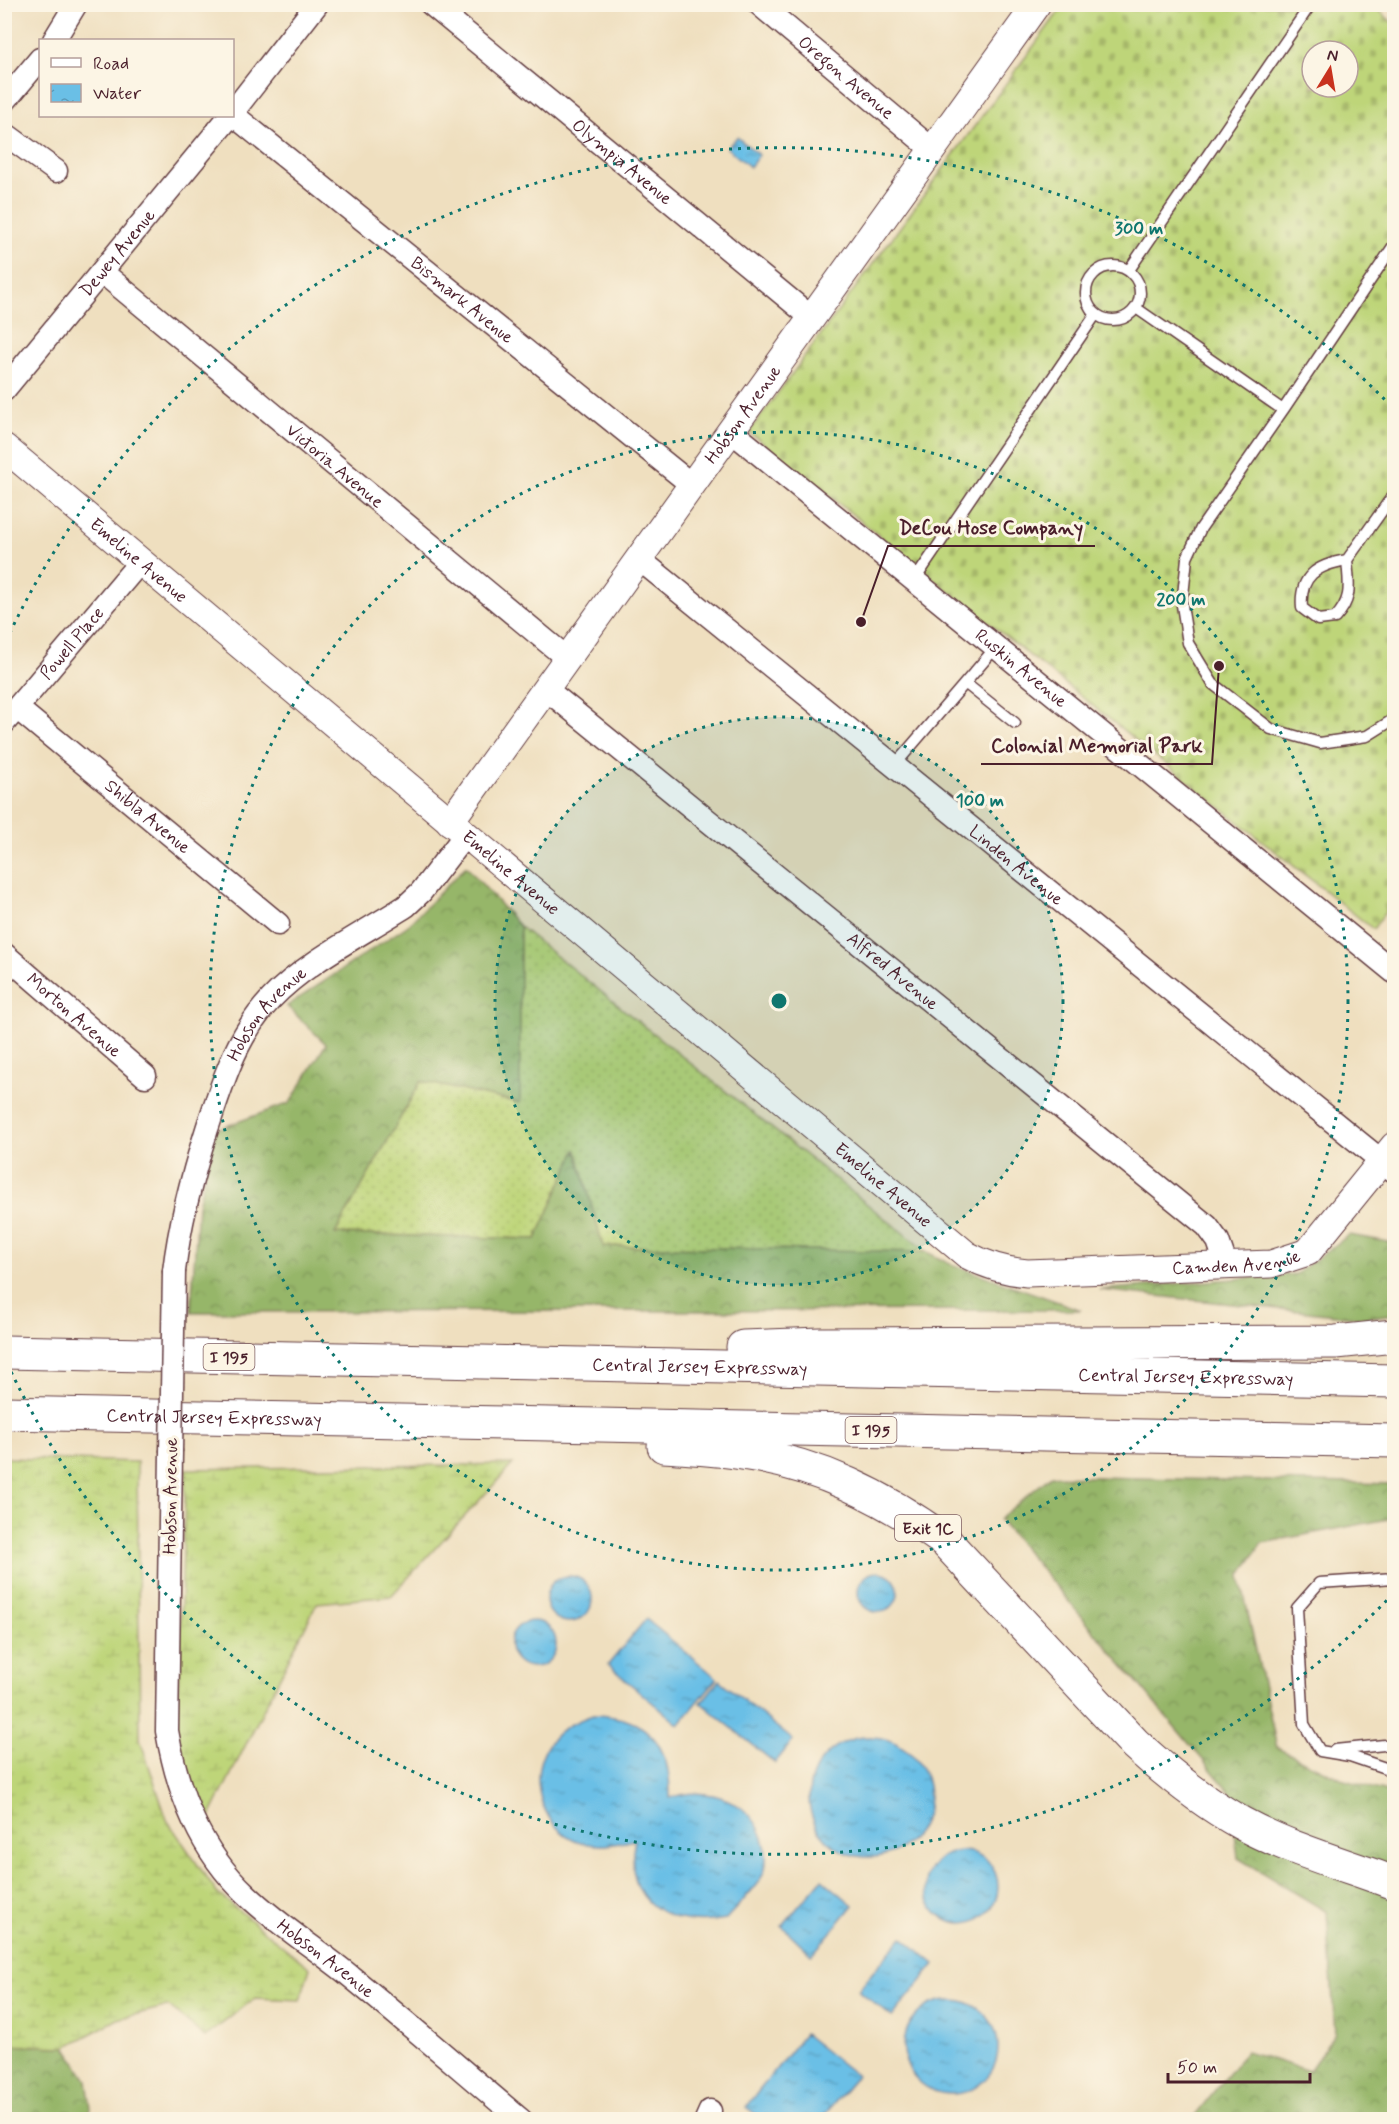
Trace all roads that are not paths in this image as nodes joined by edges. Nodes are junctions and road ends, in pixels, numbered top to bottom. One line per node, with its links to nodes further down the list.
1 (76, 4): 7 (street)
2 (317, 4): 10 (street, Dewey Avenue)
3 (431, 4): 21 (street, Olympia Avenue)
4 (759, 4): 14 (street, Oregon Avenue)
5 (1037, 4): 14 (street, Hobson Avenue)
6 (1311, 4): 17 (lane)
7 (55, 39)
8 (39, 60): 9 (street)
9 (4, 102)
10 (234, 111)
11 (234, 116): 26 (street, Bismark Avenue)
12 (230, 117): 18 (street, Dewey Avenue)
13 (4, 133): 15 (street)
14 (933, 150): 21 (street, Hobson Avenue)
15 (56, 171)
16 (1395, 244): 23 (lane)
17 (1129, 270): 19 (lane); 20 (lane)
18 (102, 272): 22 (street, Dewey Avenue); 33 (street, Victoria Avenue)
19 (1136, 308): 20 (lane); 23 (lane)
20 (1096, 314): 31 (lane)
21 (812, 318): 24 (street, Hobson Avenue)
22 (4, 390)
23 (1283, 410): 37 (lane)
24 (731, 431): 26 (street, Hobson Avenue); 31 (street, Ruskin Avenue)
25 (4, 447): 30 (street, Emeline Avenue)
26 (692, 485): 28 (street, Hobson Avenue)
27 (1395, 495): 29 (lane)
28 (639, 559): 33 (street, Hobson Avenue); 39 (street, Linden Avenue)
29 (1347, 560): 29 (lane)
30 (140, 562): 36 (street, Powell Place); 40 (street, Emeline Avenue)
31 (914, 581): 32 (street, Ruskin Avenue)
32 (996, 647): 34 (lane); 43 (street, Ruskin Avenue)
33 (568, 659): 35 (street, Hobson Avenue)
34 (965, 683): 38 (lane); 39 (lane)
35 (546, 689): 40 (street, Hobson Avenue); 46 (street, Alfred Avenue)
36 (11, 716): 41 (street, Shibla Avenue)
37 (1395, 719)
38 (1016, 723)
39 (894, 766): 45 (street, Linden Avenue)
40 (457, 829): 47 (street, Emeline Avenue); 62 (street, Hobson Avenue, bridge)
41 (278, 924)
42 (4, 954): 44 (street, Morton Avenue)
43 (1395, 972)
44 (146, 1076)
45 (1390, 1160): 46 (street, Camden Avenue)
46 (1226, 1264): 47 (street, Camden Avenue)
47 (1028, 1273)
48 (1395, 1336): 50 (highway)
49 (4, 1352): 50 (highway, Central Jersey Expressway / I 195)
50 (453, 1361): 51 (highway, Central Jersey Expressway / I 195)
51 (1395, 1381)
52 (4, 1413): 53 (highway, Central Jersey Expressway / I 195)
53 (145, 1416): 54 (highway, Central Jersey Expressway / I 195); 55 (highway)
54 (348, 1420): 56 (highway, Central Jersey Expressway / I 195); 61 (highway, Exit 1C)
55 (4, 1421)
56 (1395, 1441)
57 (1395, 1578): 59 (lane)
58 (1395, 1744): 59 (lane)
59 (1320, 1751): 60 (lane)
60 (1395, 1771)
61 (1395, 1882)
62 (521, 2120)

